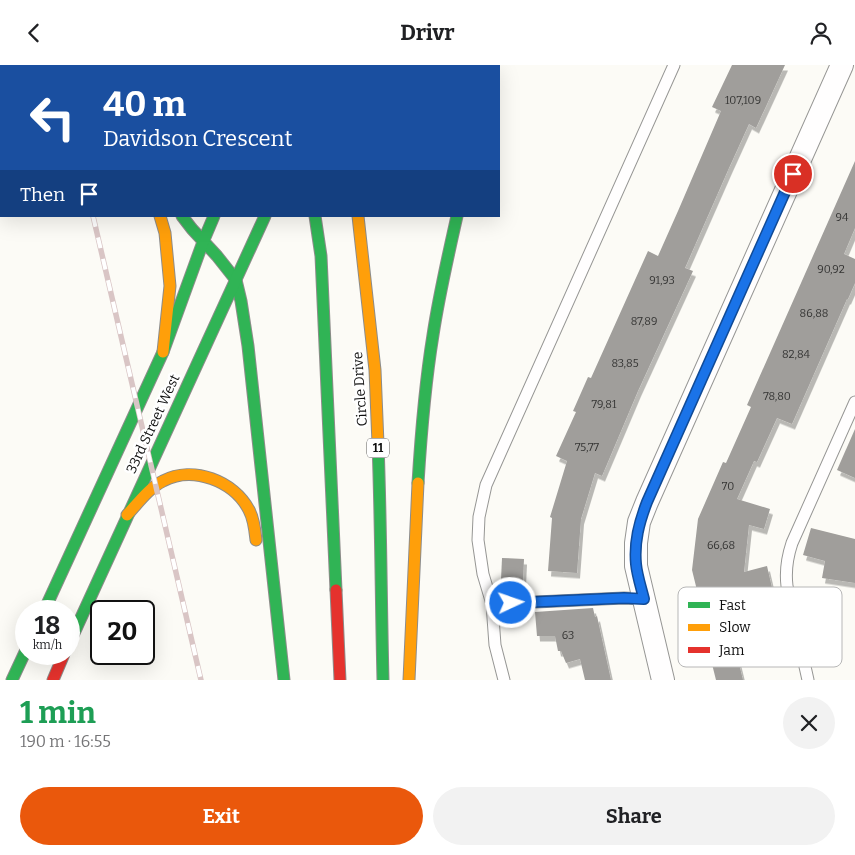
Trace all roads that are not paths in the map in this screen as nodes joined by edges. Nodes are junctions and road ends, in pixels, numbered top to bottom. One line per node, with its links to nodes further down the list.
1 (674, 65): 20 (lane)
2 (842, 65): 18 (street)
3 (160, 217): 12 (main road)
4 (183, 217): 10 (main road)
5 (214, 217): 10 (main road, 33rd Street West)
6 (265, 217): 11 (main road, 33rd Street West)
7 (315, 217): 28 (main road)
8 (358, 217): 29 (main road, Circle Drive / 11)
9 (457, 217): 30 (main road)
10 (203, 242): 11 (main road); 12 (main road, 33rd Street West)
11 (236, 280): 14 (main road, 33rd Street West); 27 (main road)
12 (163, 352): 19 (main road, 33rd Street West)
13 (855, 402): 17 (lane)
14 (127, 515): 15 (main road); 21 (main road, 33rd Street West)
15 (258, 549)
16 (261, 569): 27 (main road)
17 (787, 587)
18 (644, 599): 20 (lane); 32 (street)
19 (49, 600)
20 (492, 604): 31 (lane)
21 (80, 620)
22 (18, 665): 25 (main road)
23 (59, 665): 26 (main road)
24 (805, 667): 33 (lane)
25 (11, 678)
26 (53, 680)
27 (283, 680)
28 (340, 680)
29 (383, 680)
30 (410, 680)
31 (504, 680)
32 (663, 680)
33 (808, 680)

